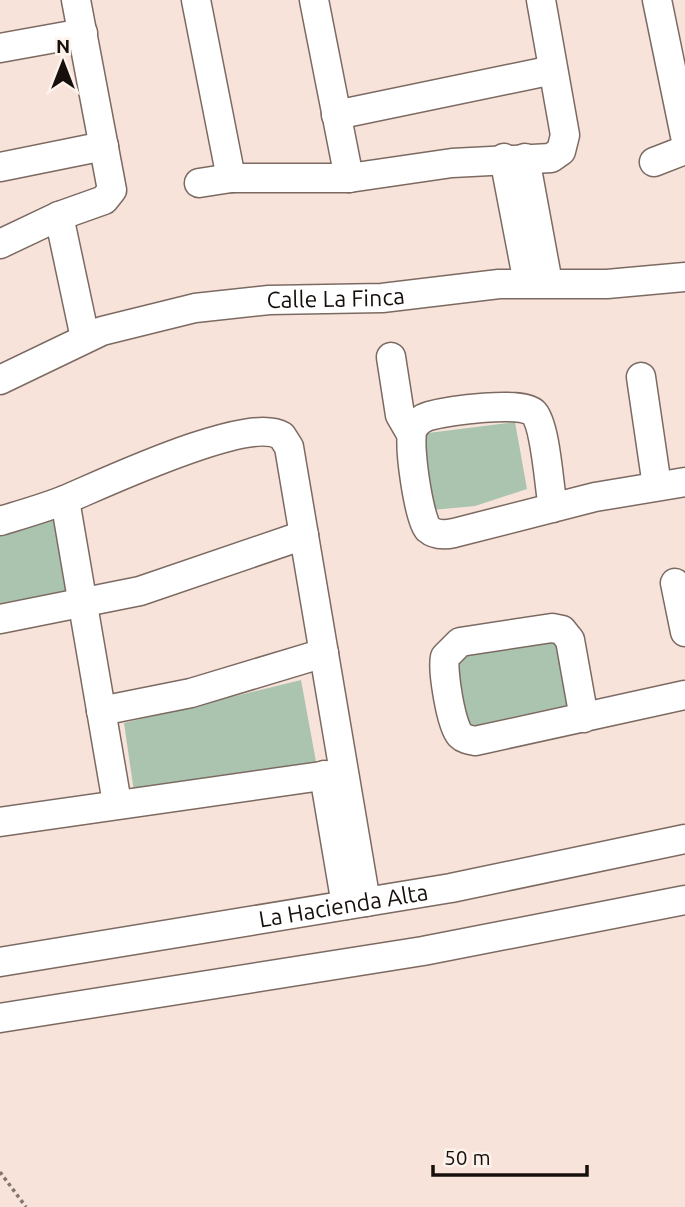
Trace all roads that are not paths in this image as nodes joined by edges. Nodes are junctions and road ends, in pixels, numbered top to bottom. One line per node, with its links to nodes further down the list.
1 (76, 0): 6 (street)
2 (196, 0): 16 (street)
3 (541, 0): 8 (street)
4 (322, 1): 9 (street)
5 (665, 1): 10 (street)
6 (83, 33): 7 (street); 11 (street)
7 (0, 48)
8 (553, 70): 9 (street); 13 (street)
9 (336, 115): 17 (street)
10 (685, 136)
11 (104, 146): 15 (street); 19 (street)
12 (685, 150): 14 (street)
13 (514, 158): 17 (street); 22 (street)
14 (653, 162)
15 (0, 167)
16 (231, 178): 17 (street); 18 (street)
17 (349, 178)
18 (199, 183)
19 (68, 213): 20 (street); 23 (street)
20 (0, 244)
21 (685, 277): 22 (street, Calle La Finca)
22 (538, 283): 23 (street, Calle La Finca)
23 (93, 335): 26 (street, Calle La Finca)
24 (391, 357): 27 (street)
25 (641, 377): 29 (street)
26 (0, 380)
27 (411, 434): 31 (street); 31 (street)
28 (685, 482): 29 (street)
29 (657, 486): 31 (street)
30 (65, 500): 32 (street); 33 (street); 35 (street)
31 (553, 508)
32 (0, 521)
33 (304, 535): 35 (street); 38 (street)
34 (675, 583): 37 (street)
35 (83, 603): 36 (street); 40 (street)
36 (0, 619)
37 (685, 632)
38 (324, 653): 40 (street); 42 (street)
39 (685, 695): 41 (street)
40 (101, 711): 43 (street)
41 (584, 718): 41 (street)
42 (334, 774): 43 (street); 47 (street)
43 (117, 803): 44 (street)
44 (1, 816)
45 (685, 839): 47 (street, La Hacienda Alta)
46 (685, 900): 49 (street)
47 (356, 904): 48 (street, La Hacienda Alta)
48 (0, 962)
49 (0, 1018)

